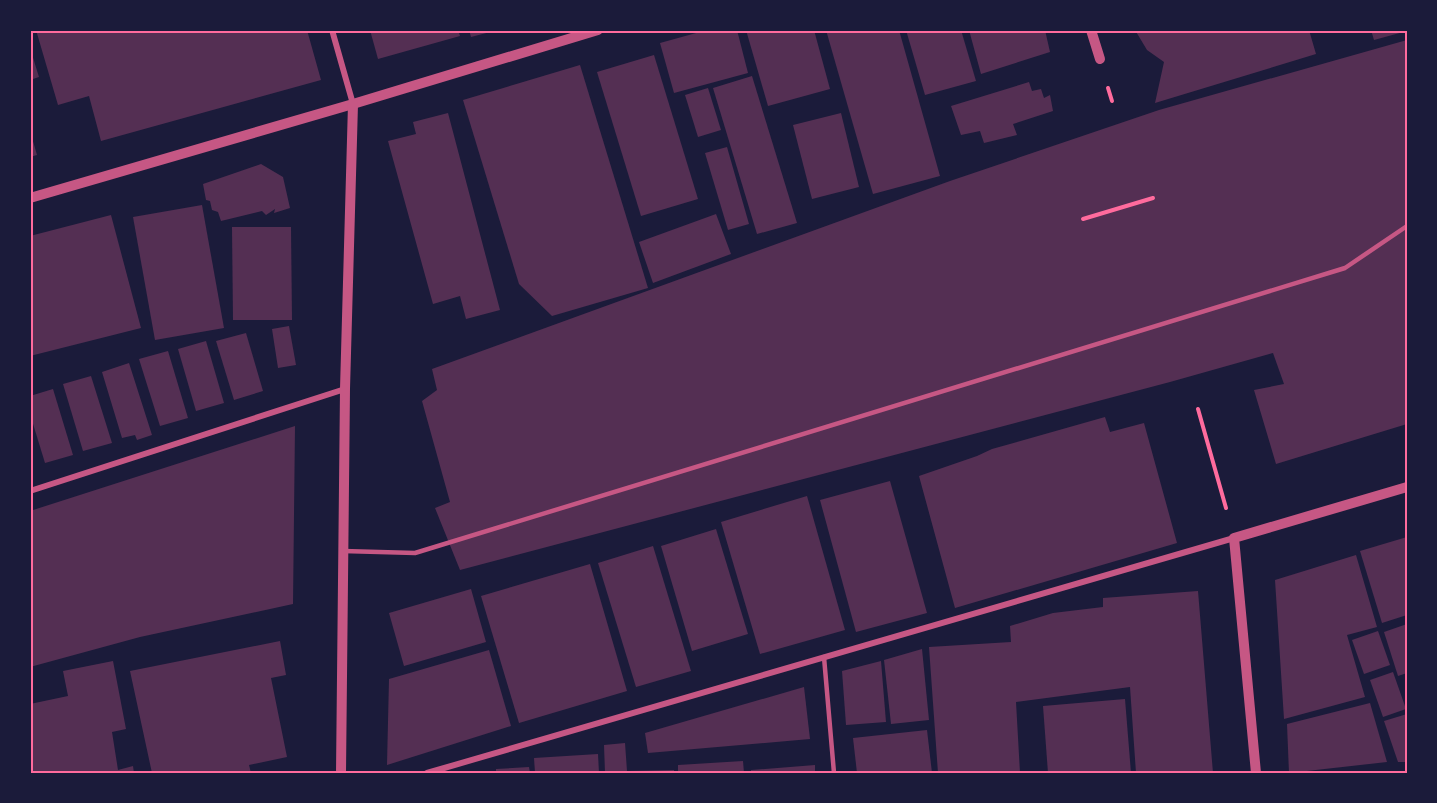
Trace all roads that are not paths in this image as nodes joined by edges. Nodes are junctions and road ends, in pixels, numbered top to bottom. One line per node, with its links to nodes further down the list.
1 (332, 30): 5 (street)
2 (598, 30): 5 (street)
3 (1091, 30): 4 (street)
4 (1100, 59)
5 (353, 104): 6 (street); 8 (street)
6 (30, 198)
7 (1407, 226): 12 (lane)
8 (345, 389): 10 (street); 12 (street)
9 (1407, 487): 11 (street)
10 (30, 490)
11 (1234, 538): 13 (street); 17 (street)
12 (343, 551): 14 (street)
13 (824, 657): 15 (street); 16 (lane)
14 (341, 773)
15 (427, 773)
16 (834, 773)
17 (1256, 773)

